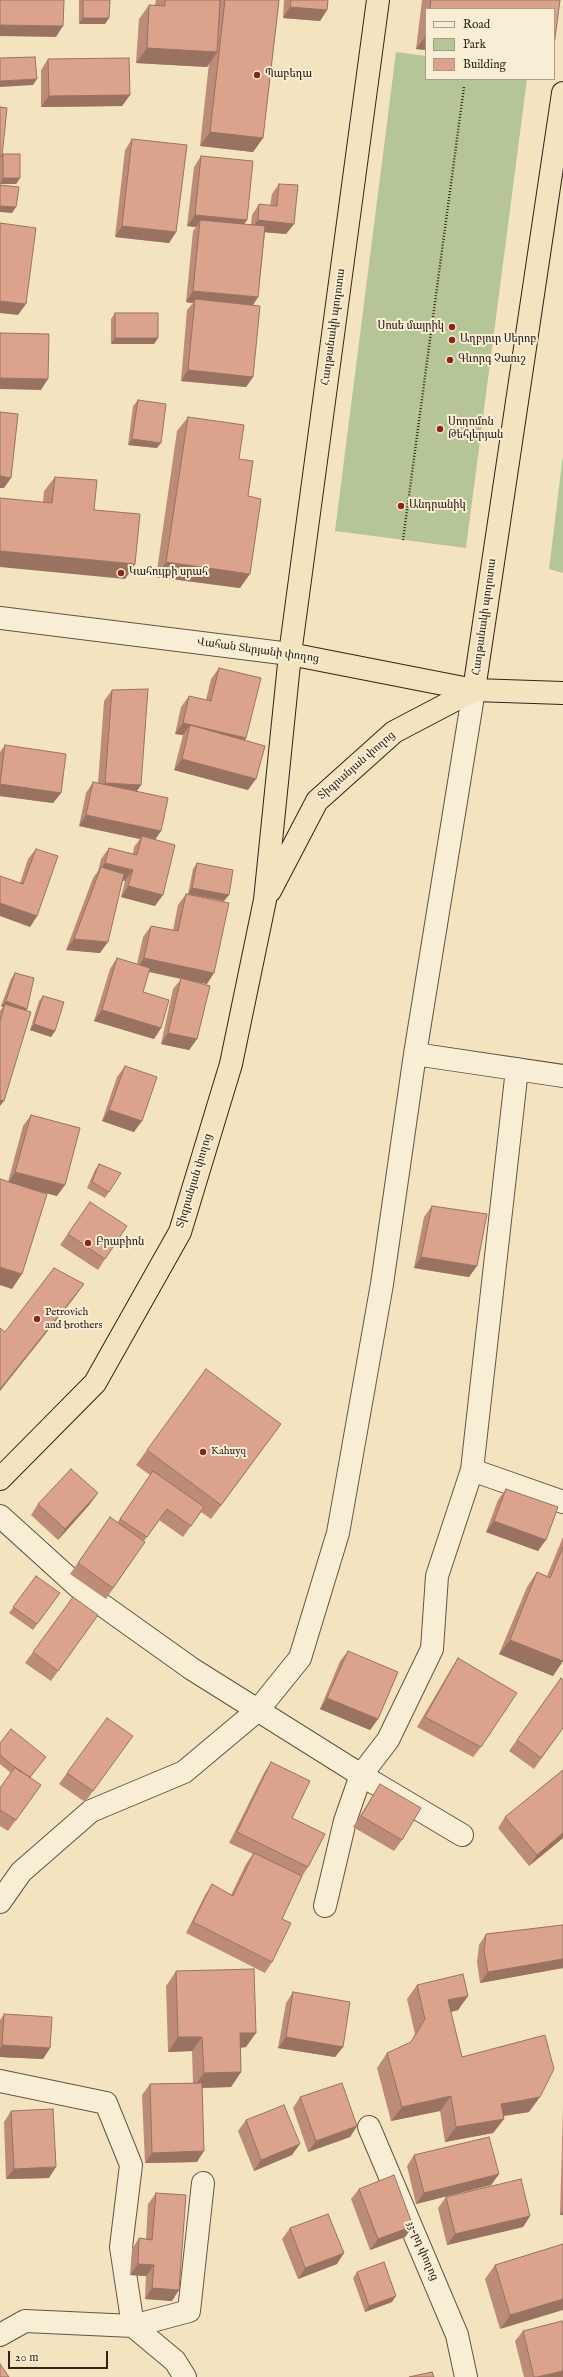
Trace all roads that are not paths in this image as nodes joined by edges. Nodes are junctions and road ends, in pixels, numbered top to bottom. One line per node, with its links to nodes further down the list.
1 (378, 0): 4 (highway, Հաղթանակի պողոտա)
2 (563, 93): 5 (highway, Հաղթանակի պողոտա)
3 (0, 618): 4 (street, Վահան Տերյանի փողոց)
4 (290, 654): 5 (highway, Վահան Տերյանի փողոց); 7 (highway, Տիգրանյան փողոց)
5 (474, 690): 6 (highway, Վահան Տերյանի փողոց); 7 (highway, Տիգրանյան փողոց); 8 (street)
6 (563, 693)
7 (265, 900): 12 (highway, Տիգրանյան փողոց)
8 (416, 1054): 9 (street); 15 (street)
9 (517, 1069): 10 (street); 11 (street)
10 (563, 1076)
11 (472, 1470): 13 (street); 16 (street)
12 (0, 1479)
13 (563, 1502)
14 (0, 1516): 15 (street)
15 (258, 1710): 16 (street); 18 (street)
16 (362, 1775): 17 (street); 19 (street)
17 (462, 1835)
18 (0, 1902)
19 (325, 1906)
20 (0, 2081): 23 (street)
21 (370, 2127): 26 (street, 33-րդ փողոց)
22 (203, 2183): 23 (street)
23 (133, 2326): 24 (street); 25 (street)
24 (0, 2335)
25 (185, 2377)
26 (466, 2377)

